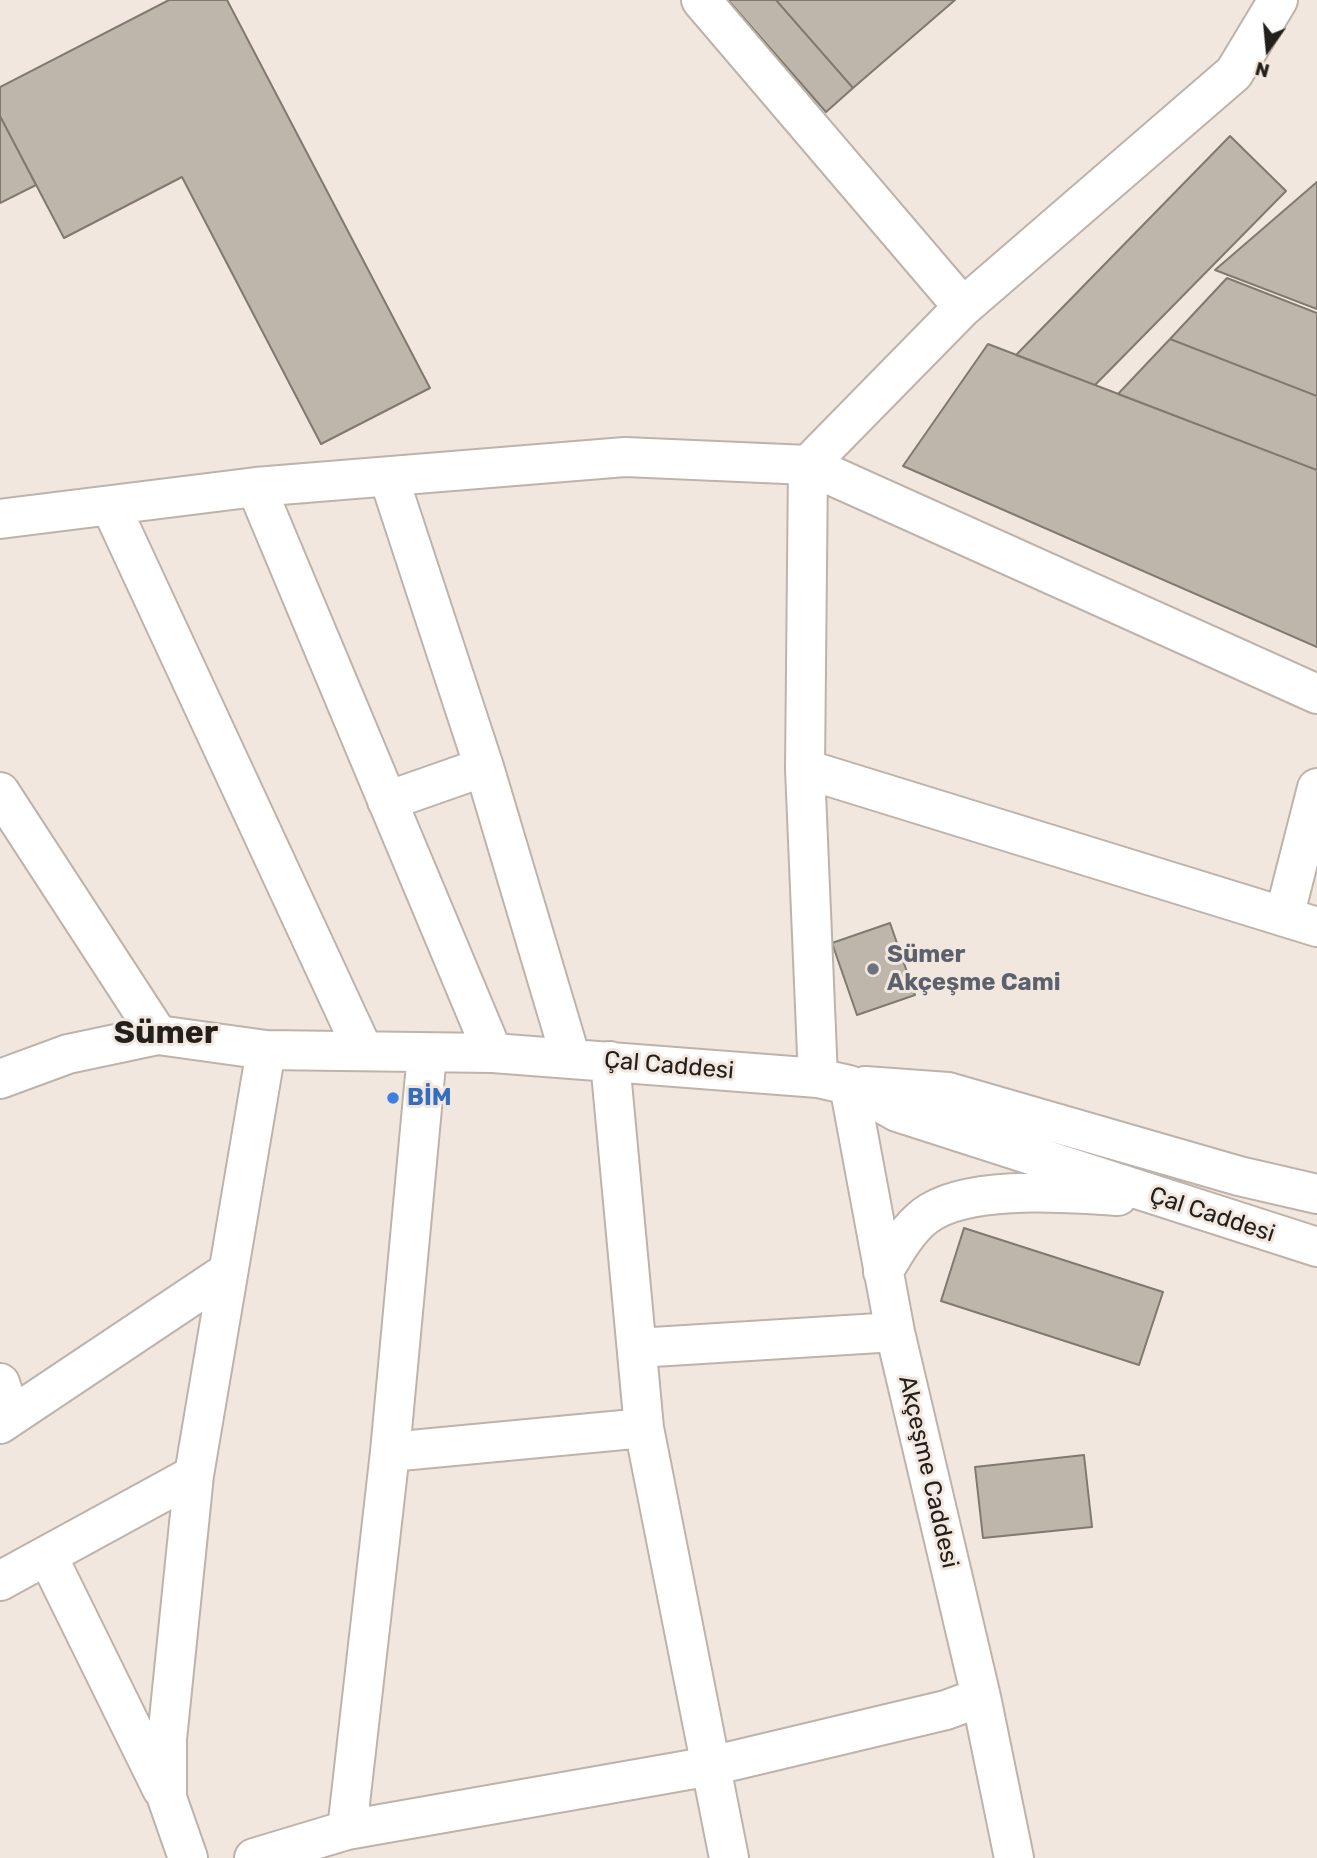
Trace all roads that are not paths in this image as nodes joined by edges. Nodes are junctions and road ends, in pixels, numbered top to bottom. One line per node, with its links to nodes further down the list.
1 (701, 0): 3 (street)
2 (1278, 0): 3 (street)
3 (963, 307): 4 (street)
4 (808, 465): 5 (street); 9 (street); 11 (street, Akçeşme Caddesi)
5 (389, 478): 6 (street); 10 (street)
6 (256, 487): 7 (street); 14 (street)
7 (111, 507): 8 (street); 18 (street)
8 (0, 519)
9 (1317, 694)
10 (484, 767): 14 (street); 21 (street)
11 (806, 769): 15 (street); 24 (street, Akçeşme Caddesi)
12 (1317, 788): 15 (street)
13 (0, 792): 16 (street)
14 (387, 802): 19 (street)
15 (1300, 922)
16 (158, 1035): 17 (street, Çal Caddesi); 23 (street, Çal Caddesi)
17 (267, 1050): 18 (street, Çal Caddesi); 29 (street)
18 (363, 1050): 20 (street, Çal Caddesi)
19 (493, 1053): 20 (street, Çal Caddesi); 21 (street, Çal Caddesi)
20 (427, 1054): 34 (street)
21 (571, 1059): 22 (street, Çal Caddesi)
22 (610, 1060): 24 (street, Çal Caddesi); 31 (street)
23 (0, 1079)
24 (834, 1082): 25 (street, Çal Caddesi); 26 (street, Çal Caddesi); 28 (street, Akçeşme Caddesi)
25 (1317, 1194)
26 (1162, 1199): 27 (street, Çal Caddesi); 28 (street)
27 (1317, 1247)
28 (883, 1272): 30 (street, Akçeşme Caddesi)
29 (226, 1273): 32 (street); 35 (street)
30 (895, 1332): 31 (street); 38 (street, Akçeşme Caddesi)
31 (637, 1348): 33 (street)
32 (4, 1408)
33 (644, 1428): 34 (street); 39 (street)
34 (390, 1452): 41 (street)
35 (194, 1475): 36 (street); 40 (street)
36 (47, 1555): 37 (street); 40 (street)
37 (0, 1581)
38 (981, 1697): 39 (street); 45 (street, Akçeşme Caddesi)
39 (711, 1766): 41 (street); 44 (street)
40 (167, 1798): 42 (street)
41 (347, 1830): 43 (street)
42 (188, 1858)
43 (254, 1858)
44 (729, 1858)
45 (1014, 1858)

